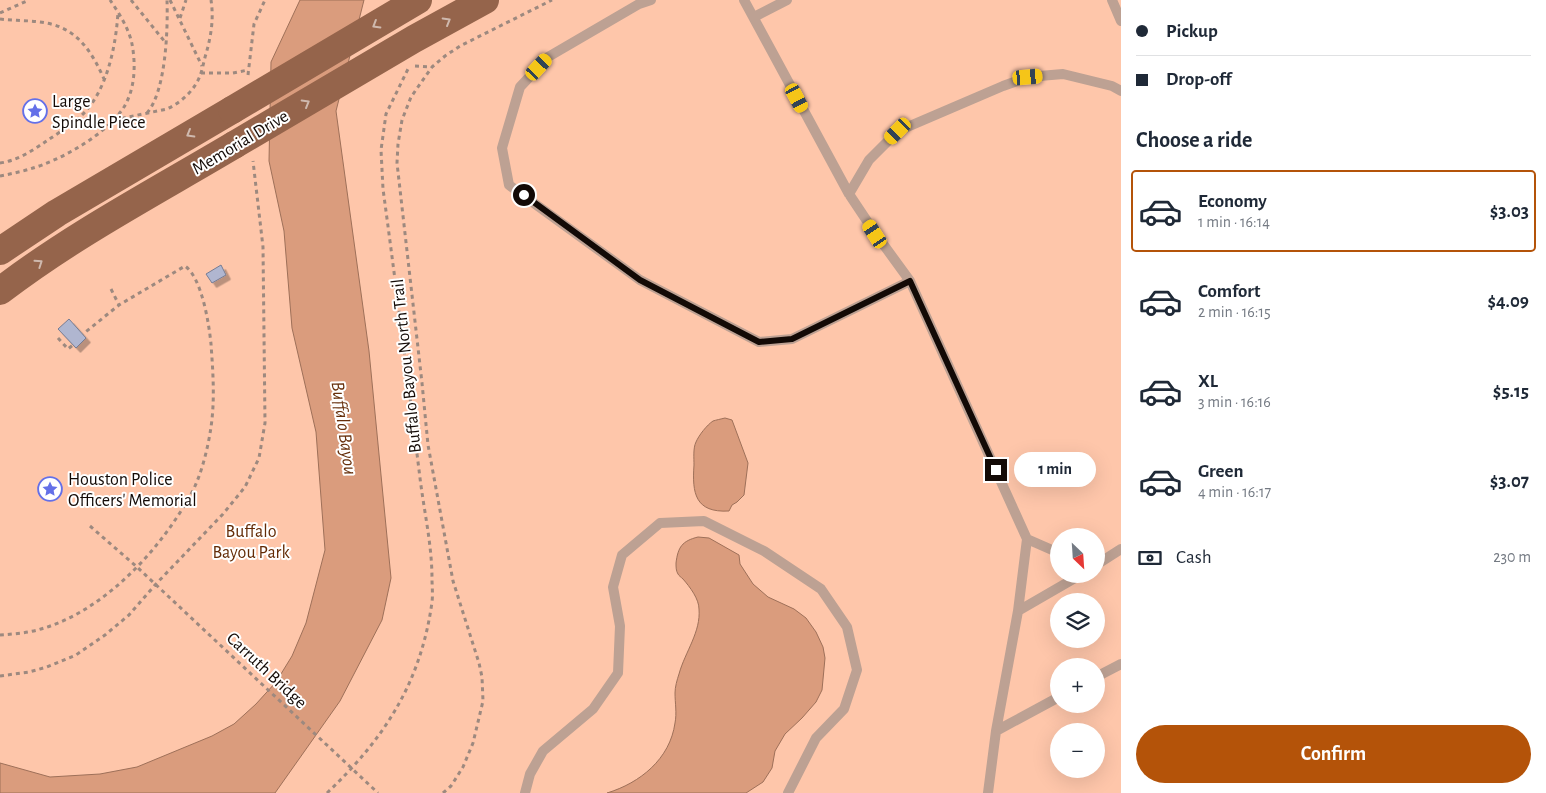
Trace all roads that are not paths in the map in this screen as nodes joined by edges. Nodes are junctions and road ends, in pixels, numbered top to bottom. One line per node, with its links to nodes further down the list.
1 (418, 0): 11 (main road, Memorial Drive, one-way to 11, bridge)
2 (485, 0): 13 (main road, Memorial Drive, one-way to 2, bridge)
3 (651, 0): 12 (lane)
4 (744, 0): 7 (lane)
5 (787, 0): 7 (lane)
6 (1112, 0): 8 (lane)
7 (754, 17): 10 (lane)
8 (1121, 21)
9 (1121, 91): 10 (lane)
10 (849, 194): 12 (lane)
11 (0, 251)
12 (910, 281): 14 (lane)
13 (0, 291)
14 (1027, 539): 16 (lane); 19 (lane)
15 (1121, 549): 17 (lane)
16 (1050, 550)
17 (1105, 559)
18 (1066, 583): 19 (lane)
19 (1018, 611): 23 (lane)
20 (1121, 664): 21 (lane)
21 (1105, 672)
22 (1050, 702): 23 (lane)
23 (996, 731): 26 (lane)
24 (525, 793): 25 (lane)
25 (788, 793)
26 (988, 793)

